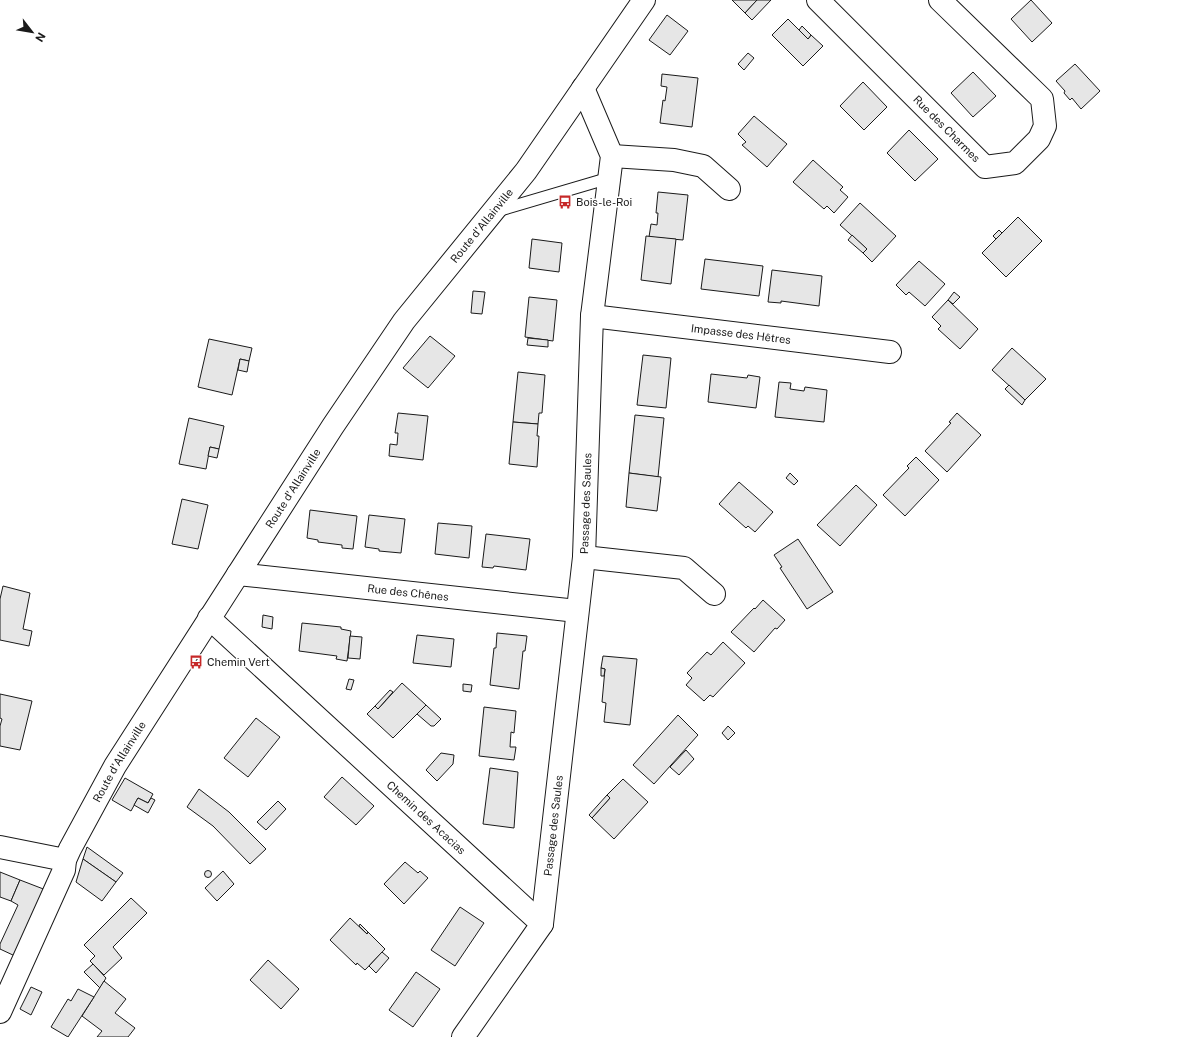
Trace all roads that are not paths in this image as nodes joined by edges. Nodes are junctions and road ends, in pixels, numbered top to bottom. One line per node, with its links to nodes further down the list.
1 (644, 0): 4 (street, Route d'Allainville)
2 (818, 0): 3 (street, Rue des Charmes)
3 (940, 0)
4 (583, 88): 5 (street); 8 (street, Route d'Allainville)
5 (612, 156): 6 (street, Passage des Saules); 7 (street)
6 (609, 178): 8 (lane); 9 (street, Passage des Saules)
7 (729, 189)
8 (492, 212): 12 (street, Route d'Allainville)
9 (592, 316): 10 (street, Impasse des Hêtres); 11 (street, Passage des Saules)
10 (890, 352)
11 (584, 557): 13 (street); 14 (street, Passage des Saules)
12 (238, 574): 14 (street, Rue des Chênes); 15 (street, Route d'Allainville)
13 (714, 594)
14 (577, 611): 18 (street, Passage des Saules)
15 (209, 618): 17 (street, Route d'Allainville); 18 (street, Chemin des Acacias)
16 (0, 847): 17 (street)
17 (65, 860): 19 (street, Route d'Allainville)
18 (542, 924): 20 (street)
19 (0, 1012)
20 (463, 1037)

